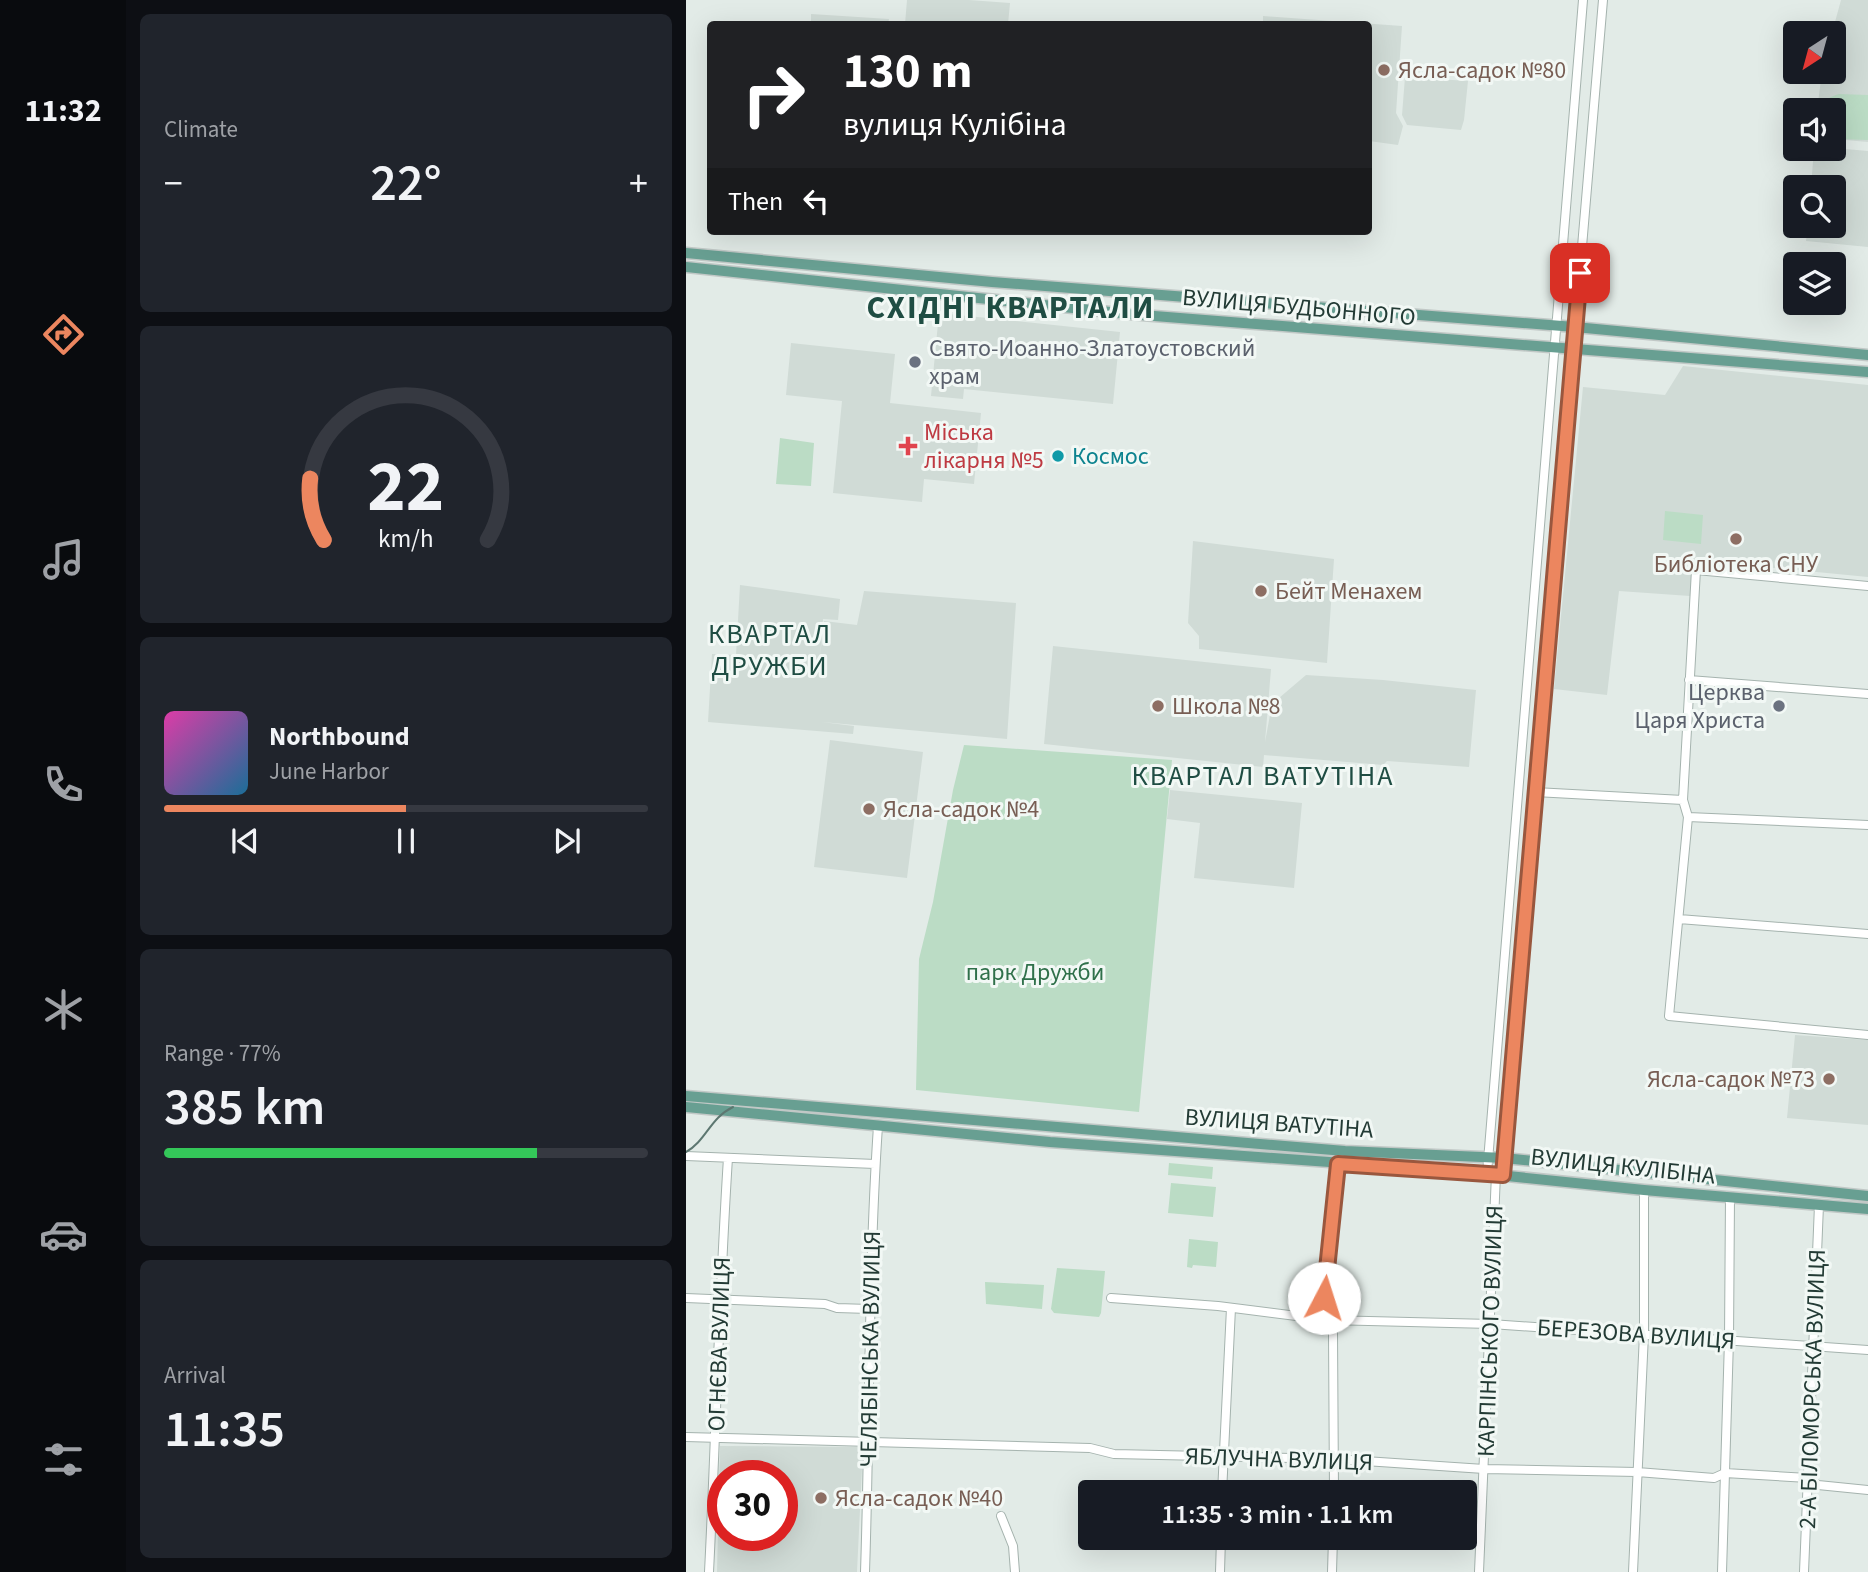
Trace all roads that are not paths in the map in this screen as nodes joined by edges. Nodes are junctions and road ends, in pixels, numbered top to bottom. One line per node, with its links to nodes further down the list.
1 (1583, 0): 5 (street, КАРПІНСЬКОГО ВУЛИЦЯ)
2 (1603, 0): 6 (street, КАРПІНСЬКОГО ВУЛИЦЯ)
3 (686, 253): 5 (main road, ВУЛИЦЯ БУДЬОННОГО)
4 (686, 267): 7 (main road, ВУЛИЦЯ БУДЬОННОГО)
5 (1557, 326): 6 (main road, ВУЛИЦЯ БУДЬОННОГО); 7 (street, КАРПІНСЬКОГО ВУЛИЦЯ)
6 (1575, 327): 8 (street, КАРПІНСЬКОГО ВУЛИЦЯ); 9 (main road, ВУЛИЦЯ БУДЬОННОГО)
7 (1555, 347): 8 (main road, ВУЛИЦЯ БУДЬОННОГО); 26 (street, КАРПІНСЬКОГО ВУЛИЦЯ)
8 (1573, 349): 10 (main road, ВУЛИЦЯ БУДЬОННОГО); 14 (street, КАРПІНСЬКОГО ВУЛИЦЯ)
9 (1868, 355)
10 (1868, 372)
11 (1868, 586): 12 (street)
12 (1689, 680): 13 (street); 15 (street)
13 (1868, 694)
14 (1535, 792): 15 (street); 28 (street, КАРПІНСЬКОГО ВУЛИЦЯ)
15 (1683, 800): 16 (street)
16 (1688, 817): 17 (street); 18 (street)
17 (1868, 825)
18 (1679, 919): 19 (street); 20 (street)
19 (1868, 934)
20 (1868, 1035)
21 (686, 1096): 24 (main road, ВУЛИЦЯ ВАТУТІНА)
22 (686, 1107): 23 (main road, ВУЛИЦЯ ВАТУТІНА)
23 (878, 1126): 29 (street, ЧЕЛЯБІНСЬКА ВУЛИЦЯ); 30 (main road, ВУЛИЦЯ ВАТУТІНА)
24 (1345, 1151): 26 (main road, ВУЛИЦЯ ВАТУТІНА); 30 (street)
25 (686, 1156): 27 (street)
26 (1488, 1157): 28 (main road, ВУЛИЦЯ ВАТУТІНА); 31 (street, КАРПІНСЬКОГО ВУЛИЦЯ)
27 (728, 1158): 29 (street); 39 (street, ОГНЄВА ВУЛИЦЯ)
28 (1504, 1158): 31 (street, КАРПІНСЬКОГО ВУЛИЦЯ); 33 (main road, ВУЛИЦЯ ВАТУТІНА)
29 (875, 1164): 41 (street, ЧЕЛЯБІНСЬКА ВУЛИЦЯ)
30 (1338, 1164): 31 (main road, ВУЛИЦЯ КУЛІБІНА); 42 (street)
31 (1495, 1174): 32 (main road, ВУЛИЦЯ КУЛІБІНА); 43 (street, КАРПІНСЬКОГО ВУЛИЦЯ)
32 (1644, 1190): 34 (main road, ВУЛИЦЯ КУЛІБІНА); 44 (street)
33 (1868, 1196)
34 (1730, 1198): 35 (main road, ВУЛИЦЯ КУЛІБІНА); 45 (street)
35 (1819, 1205): 36 (main road); 46 (street, 2-А БІЛОМОРСЬКА ВУЛИЦЯ)
36 (1868, 1209)
37 (686, 1298): 39 (street)
38 (1111, 1298): 40 (street, БЕРЕЗОВА ВУЛИЦЯ)
39 (719, 1300): 41 (street); 49 (street, ОГНЄВА ВУЛИЦЯ)
40 (1231, 1308): 42 (street, БЕРЕЗОВА ВУЛИЦЯ); 51 (street)
41 (870, 1309): 50 (street, ЧЕЛЯБІНСЬКА ВУЛИЦЯ)
42 (1328, 1320): 43 (street, БЕРЕЗОВА ВУЛИЦЯ); 52 (street)
43 (1491, 1324): 44 (street, БЕРЕЗОВА ВУЛИЦЯ); 53 (street, КАРПІНСЬКОГО ВУЛИЦЯ)
44 (1644, 1334): 45 (street, БЕРЕЗОВА ВУЛИЦЯ); 54 (street)
45 (1729, 1340): 46 (street, БЕРЕЗОВА ВУЛИЦЯ); 55 (street)
46 (1813, 1347): 47 (street, БЕРЕЗОВА ВУЛИЦЯ); 56 (street, 2-А БІЛОМОРСЬКА ВУЛИЦЯ)
47 (1868, 1350)
48 (686, 1437): 49 (street, ЯБЛУЧНА ВУЛИЦЯ)
49 (716, 1437): 50 (street, ЯБЛУЧНА ВУЛИЦЯ); 63 (street, ОГНЄВА ВУЛИЦЯ)
50 (869, 1441): 51 (street, ЯБЛУЧНА ВУЛИЦЯ); 64 (street, ЧЕЛЯБІНСЬКА ВУЛИЦЯ)
51 (1223, 1456): 52 (street, ЯБЛУЧНА ВУЛИЦЯ); 57 (street)
52 (1335, 1459): 53 (street, ЯБЛУЧНА ВУЛИЦЯ); 58 (street)
53 (1484, 1469): 54 (street, ЯБЛУЧНА ВУЛИЦЯ); 68 (street, КАРПІНСЬКОГО ВУЛИЦЯ)
54 (1637, 1472): 55 (street, ЯБЛУЧНА ВУЛИЦЯ); 69 (street)
55 (1725, 1473): 56 (street, ЯБЛУЧНА ВУЛИЦЯ); 70 (street)
56 (1808, 1478): 59 (street, ЯБЛУЧНА ВУЛИЦЯ); 71 (street, 2-А БІЛОМОРСЬКА ВУЛИЦЯ)
57 (1222, 1480)
58 (1334, 1480)
59 (1868, 1490)
60 (1001, 1516): 65 (street)
61 (1221, 1550): 66 (street)
62 (1333, 1550): 67 (street)
63 (709, 1572)
64 (865, 1572)
65 (1014, 1572)
66 (1220, 1572)
67 (1332, 1572)
68 (1479, 1572)
69 (1633, 1572)
70 (1722, 1572)
71 (1804, 1572)

